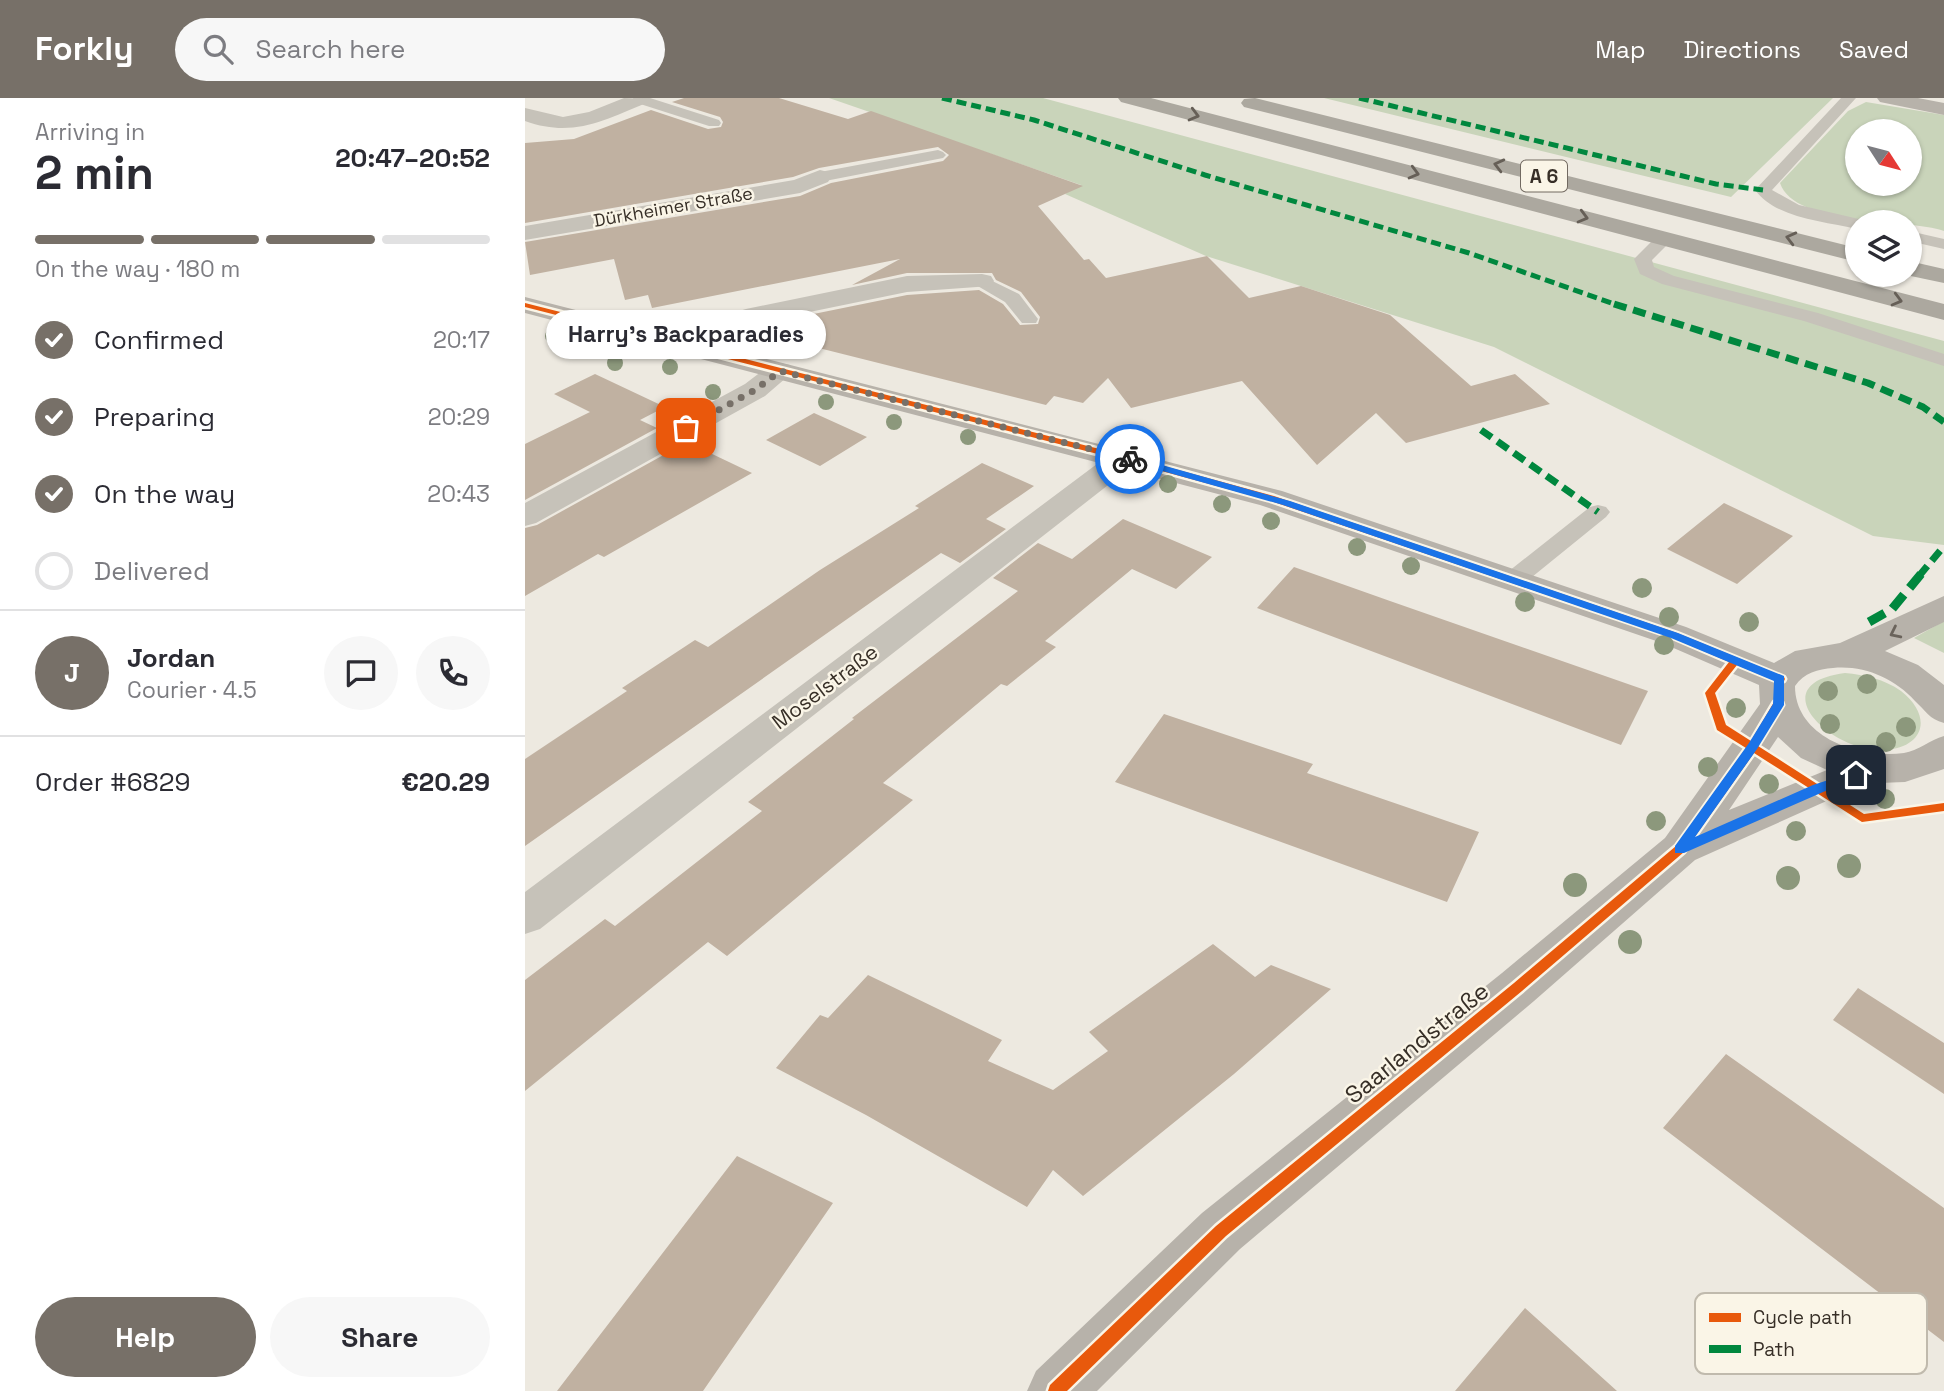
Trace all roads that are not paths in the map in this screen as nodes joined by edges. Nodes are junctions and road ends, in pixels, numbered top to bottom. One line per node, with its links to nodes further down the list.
1 (637, 98): 7 (street); 8 (lane)
2 (1128, 98): 13 (highway, A 6, one-way to 13)
3 (1232, 98): 16 (highway, A 6, one-way to 3)
4 (1849, 98): 11 (lane)
5 (1887, 98): 6 (street)
6 (1944, 109)
7 (525, 114)
8 (714, 123)
9 (938, 155): 10 (lane)
10 (820, 177): 12 (street, Dürkheimer Straße)
11 (1845, 221)
12 (525, 233)
13 (1665, 238): 21 (highway, A 6, one-way to 21); 24 (lane)
14 (1922, 239): 15 (lane)
15 (1944, 244)
16 (1845, 252)
17 (1922, 270): 18 (highway)
18 (1943, 274)
19 (982, 281): 22 (lane); 23 (street)
20 (525, 305): 23 (street)
21 (1944, 312)
22 (1029, 319)
23 (684, 347): 25 (street)
24 (1944, 360)
25 (780, 371): 26 (street); 28 (street)
26 (1125, 458): 29 (street); 37 (street, Moselstraße)
27 (1598, 512): 29 (lane)
28 (525, 516)
29 (1513, 580): 32 (street)
30 (1944, 607): 31 (street, one-way to 31)
31 (1845, 655): 32 (street); 33 (street)
32 (1779, 692): 35 (street); 36 (street, Saarlandstraße)
33 (1944, 708)
34 (1940, 760): 35 (street)
35 (1875, 769): 36 (street, Saarlandstraße)
36 (1679, 849): 38 (street, Saarlandstraße)
37 (525, 916)
38 (1056, 1391)

